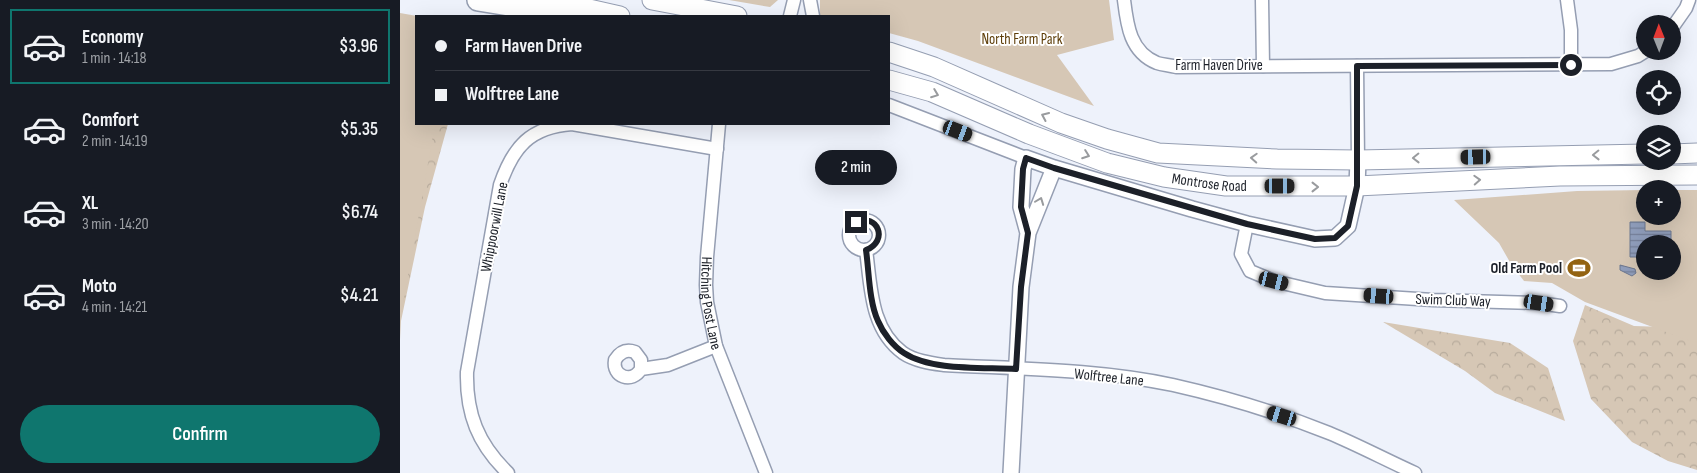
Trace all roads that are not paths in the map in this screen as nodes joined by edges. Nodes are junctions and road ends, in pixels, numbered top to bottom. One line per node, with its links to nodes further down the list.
1 (478, 0): 10 (highway)
2 (549, 0): 11 (main road)
3 (652, 0): 12 (main road)
4 (794, 0): 13 (street)
5 (810, 0): 14 (street)
6 (1124, 0): 19 (street, Farm Haven Drive)
7 (1262, 0): 19 (street)
8 (1567, 0): 18 (street)
9 (1689, 0): 15 (street)
10 (572, 15)
11 (616, 15)
12 (732, 15)
13 (790, 15)
14 (812, 15)
15 (1681, 15)
16 (890, 52): 31 (main road, Montrose Road, one-way to 16)
17 (1636, 57): 18 (street, Farm Haven Drive)
18 (1571, 65): 20 (street, Farm Haven Drive)
19 (1263, 66): 20 (street, Farm Haven Drive)
20 (1357, 66): 31 (street)
21 (890, 80): 34 (main road, Montrose Road, one-way to 34)
22 (890, 104): 30 (street)
23 (561, 125): 42 (street, Whippoorwill Lane)
24 (578, 125): 26 (street, Whippoorwill Lane)
25 (719, 125): 26 (street, Hitching Post Lane)
26 (717, 149): 39 (street, Hitching Post Lane)
27 (1697, 153): 29 (main road)
28 (1636, 154): 31 (main road, Montrose Road, one-way to 31)
29 (1681, 154)
30 (1026, 158): 32 (street); 36 (street)
31 (1358, 160): 34 (street)
32 (1054, 168): 35 (street); 36 (street, one-way to 32)
33 (1697, 175): 34 (main road, Montrose Road, one-way to 33)
34 (1357, 186): 35 (street)
35 (1247, 224): 38 (street, Swim Club Way)
36 (1028, 233): 41 (street)
37 (866, 250): 41 (street, Wolftree Lane)
38 (1560, 306)
39 (716, 346): 40 (street); 43 (street, Hitching Post Lane)
40 (641, 369)
41 (1016, 369): 44 (street); 45 (street, Wolftree Lane)
42 (508, 473)
43 (766, 473)
44 (1011, 473)
45 (1415, 473)

